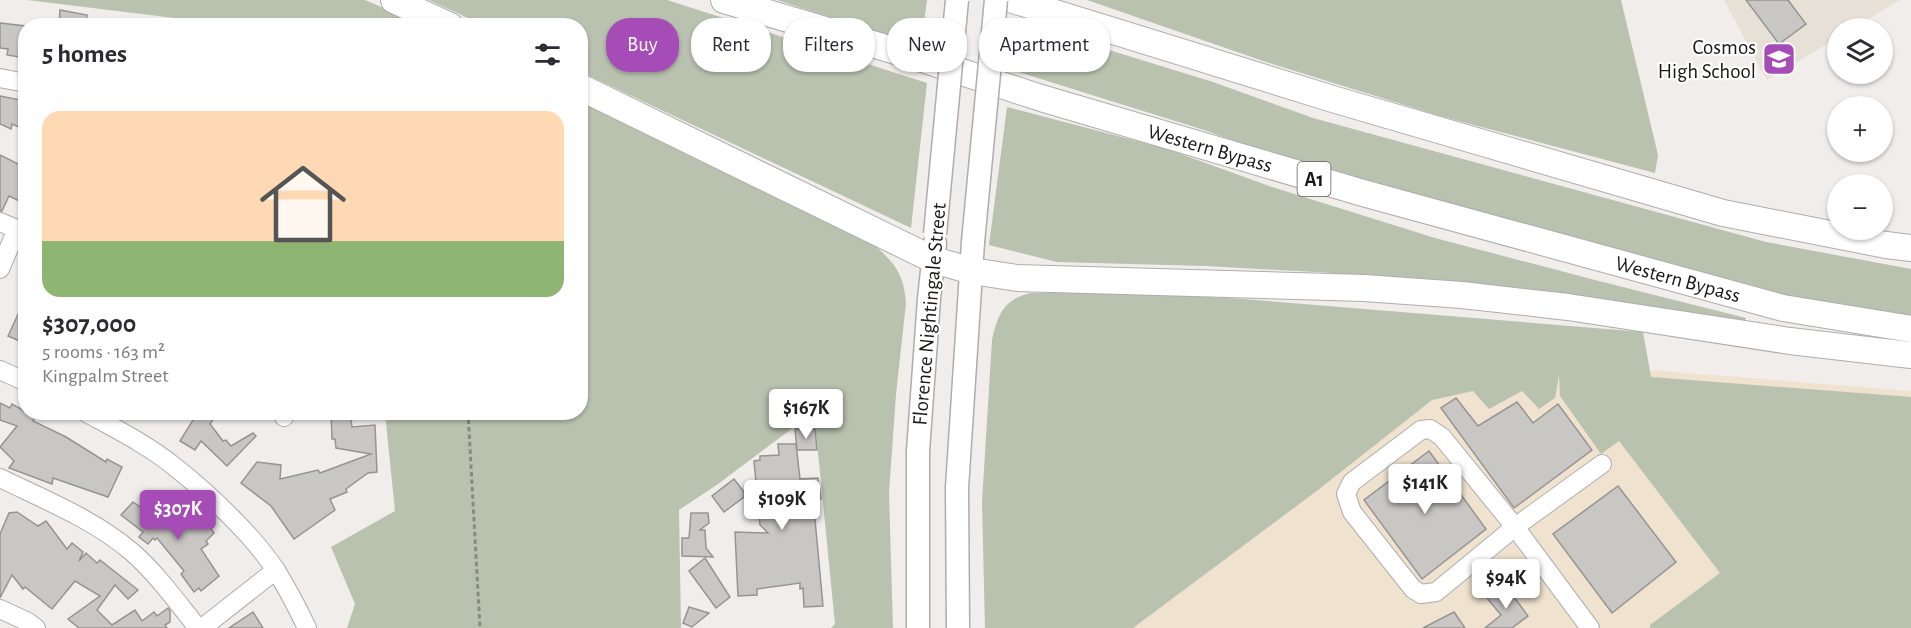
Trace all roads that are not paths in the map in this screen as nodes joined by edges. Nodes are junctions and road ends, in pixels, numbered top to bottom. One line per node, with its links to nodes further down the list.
1 (394, 0): 6 (highway)
2 (724, 0): 17 (highway, Western Bypass / A1)
3 (957, 0): 14 (main road, Florence Nightingale Street, bridge)
4 (996, 0): 16 (main road, Florence Nightingale Street, bridge)
5 (1013, 0): 13 (highway)
6 (433, 18)
7 (0, 78): 8 (street)
8 (18, 81)
9 (588, 91): 14 (highway)
10 (0, 222): 11 (street)
11 (18, 230)
12 (18, 236): 15 (street)
13 (1911, 248)
14 (933, 260): 16 (highway); 30 (main road, Florence Nightingale Street)
15 (0, 269)
16 (972, 271): 18 (highway); 31 (main road, Florence Nightingale Street)
17 (1911, 329)
18 (1911, 355)
19 (0, 370): 20 (street)
20 (18, 378)
21 (100, 420): 25 (street)
22 (1602, 464): 24 (street)
23 (0, 478): 28 (street)
24 (1515, 527): 24 (street); 32 (street)
25 (276, 570): 28 (street); 29 (street)
26 (0, 609): 27 (street)
27 (36, 628)
28 (200, 628)
29 (307, 628)
30 (918, 628)
31 (958, 628)
32 (1590, 628)

